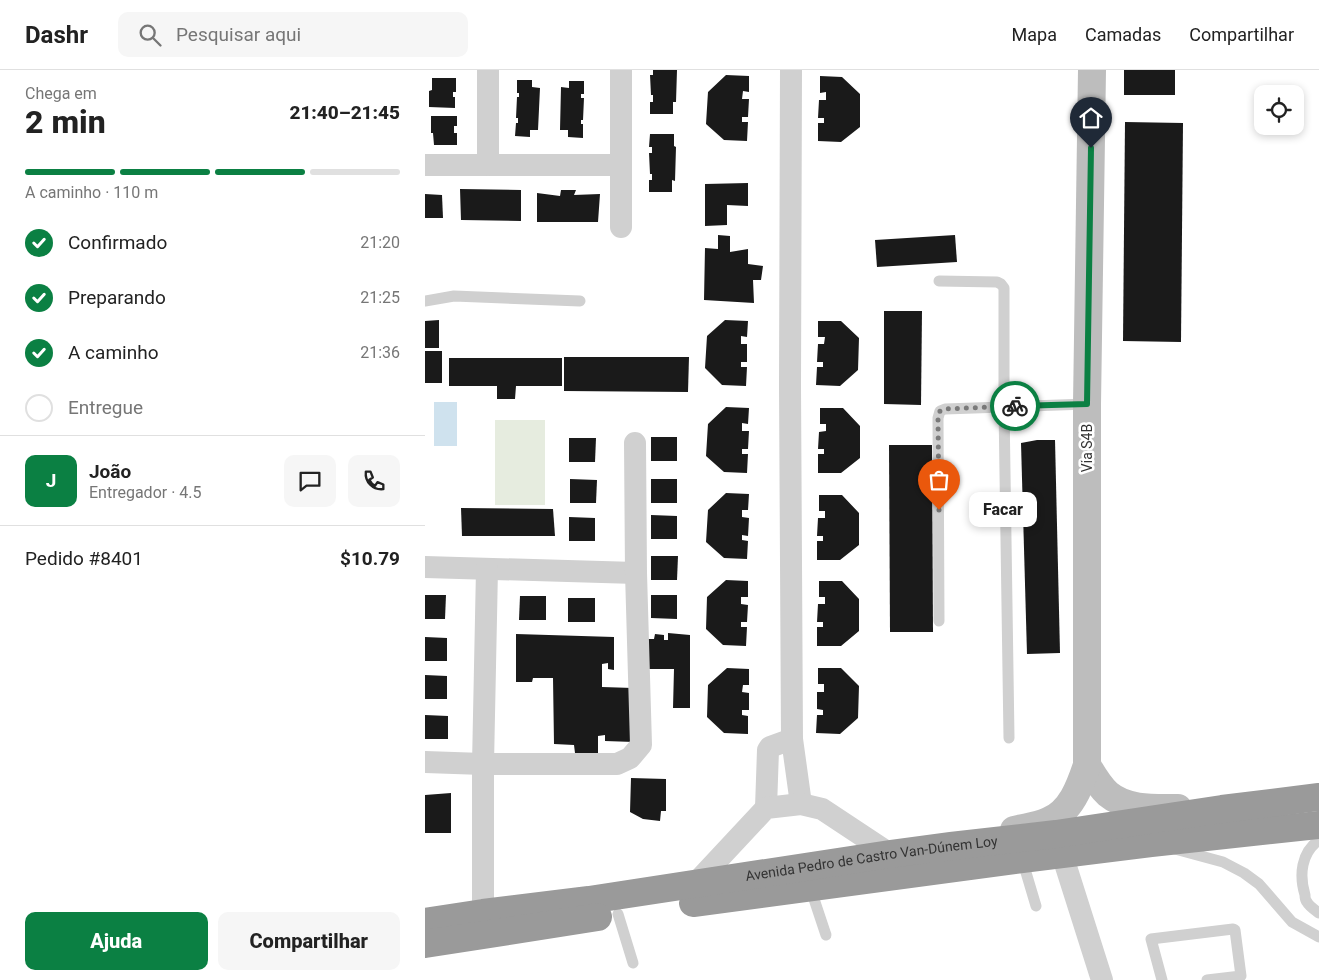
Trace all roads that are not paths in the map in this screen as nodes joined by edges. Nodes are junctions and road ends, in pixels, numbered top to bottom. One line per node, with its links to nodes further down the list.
1 (488, 70): 6 (street)
2 (621, 70): 7 (street)
3 (791, 70): 20 (street)
4 (1092, 70): 12 (street, Via S4B)
5 (425, 164): 6 (street)
6 (488, 164): 7 (street)
7 (621, 165): 8 (street)
8 (621, 226)
9 (939, 281): 13 (lane)
10 (425, 302): 11 (lane)
11 (580, 302)
12 (1087, 404): 13 (lane); 23 (street, Via S4B)
13 (1004, 407): 18 (lane); 19 (lane)
14 (635, 443): 17 (street)
15 (425, 567): 16 (street)
16 (487, 570): 17 (street); 22 (street)
17 (636, 573): 22 (street)
18 (939, 621)
19 (1009, 738)
20 (792, 739): 25 (street); 26 (street)
21 (425, 762): 22 (street)
22 (483, 764): 38 (street)
23 (1087, 765): 27 (street); 31 (street)
24 (1319, 797): 27 (highway, Avenida Pedro de Castro Van-Dúnem Loy)
25 (801, 804): 26 (street); 32 (street)
26 (766, 808): 35 (street)
27 (1222, 808): 31 (highway, Avenida Pedro de Castro Van-Dúnem Loy)
28 (1319, 825): 30 (highway, Avenida Pedro de Castro Van-Dúnem Loy)
29 (1319, 840): 39 (lane)
30 (1151, 842): 33 (highway, Avenida Pedro de Castro Van-Dúnem Loy); 43 (lane)
31 (951, 846): 32 (highway, Avenida Pedro de Castro Van-Dúnem Loy)
32 (890, 854): 35 (highway, Avenida Pedro de Castro Van-Dúnem Loy)
33 (1062, 854): 34 (highway, Avenida Pedro de Castro Van-Dúnem Loy); 47 (street)
34 (1022, 858): 36 (highway, Avenida Pedro de Castro Van-Dúnem Loy); 37 (lane)
35 (697, 883): 38 (highway, Avenida Pedro de Castro Van-Dúnem Loy)
36 (810, 887): 40 (highway, Avenida Pedro de Castro Van-Dúnem Loy); 42 (lane)
37 (1036, 906)
38 (483, 913): 41 (highway, Avenida Pedro de Castro Van-Dúnem Loy)
39 (1319, 913)
40 (618, 914): 44 (highway, Avenida Pedro de Castro Van-Dúnem Loy); 45 (lane)
41 (425, 922)
42 (826, 935)
43 (1319, 937)
44 (425, 944)
45 (633, 963)
46 (1242, 978): 48 (lane); 49 (lane)
47 (1102, 980)
48 (1163, 980)
49 (1207, 980)

